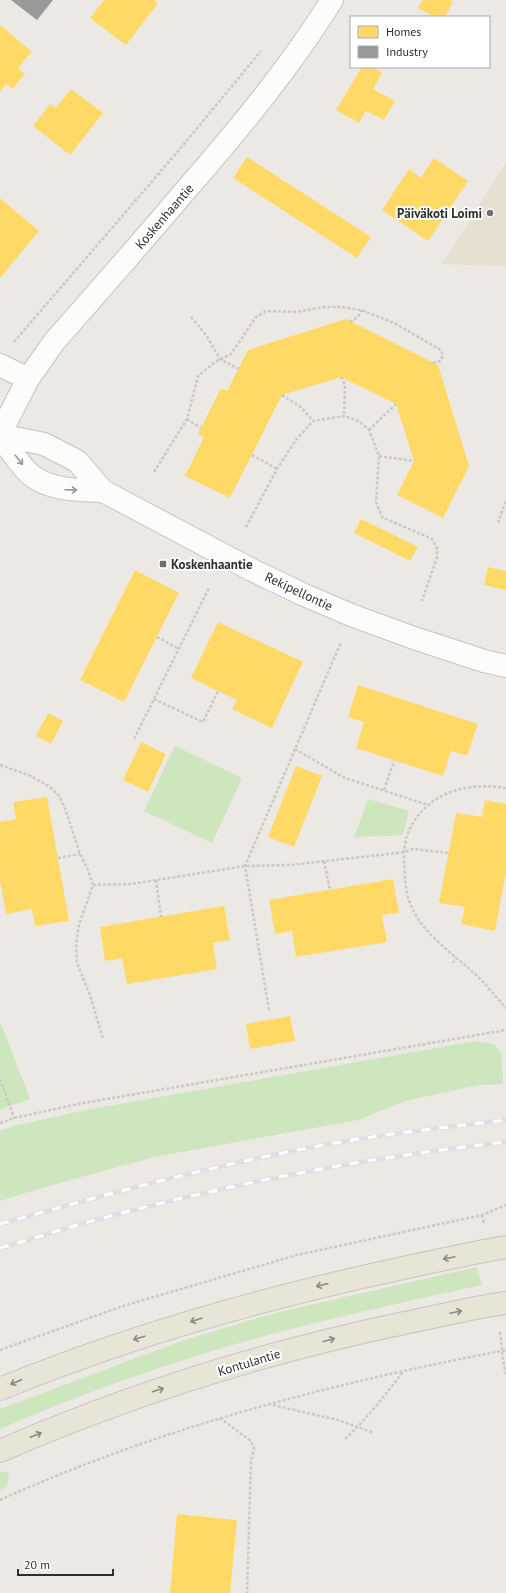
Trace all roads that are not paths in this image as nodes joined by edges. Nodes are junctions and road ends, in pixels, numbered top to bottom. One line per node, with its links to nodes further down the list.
1 (332, 0): 3 (street, Koskenhaantie)
2 (0, 365): 3 (street)
3 (28, 379): 4 (street, Koskenhaantie)
4 (0, 435): 5 (street, Rekipellontie); 5 (street, Rekipellontie, one-way to 5)
5 (103, 491): 6 (street, Rekipellontie)
6 (506, 666)
7 (506, 1247): 9 (main road, one-way to 9)
8 (506, 1303): 10 (main road, Kontulantie, one-way to 8)
9 (0, 1389)
10 (0, 1451)

